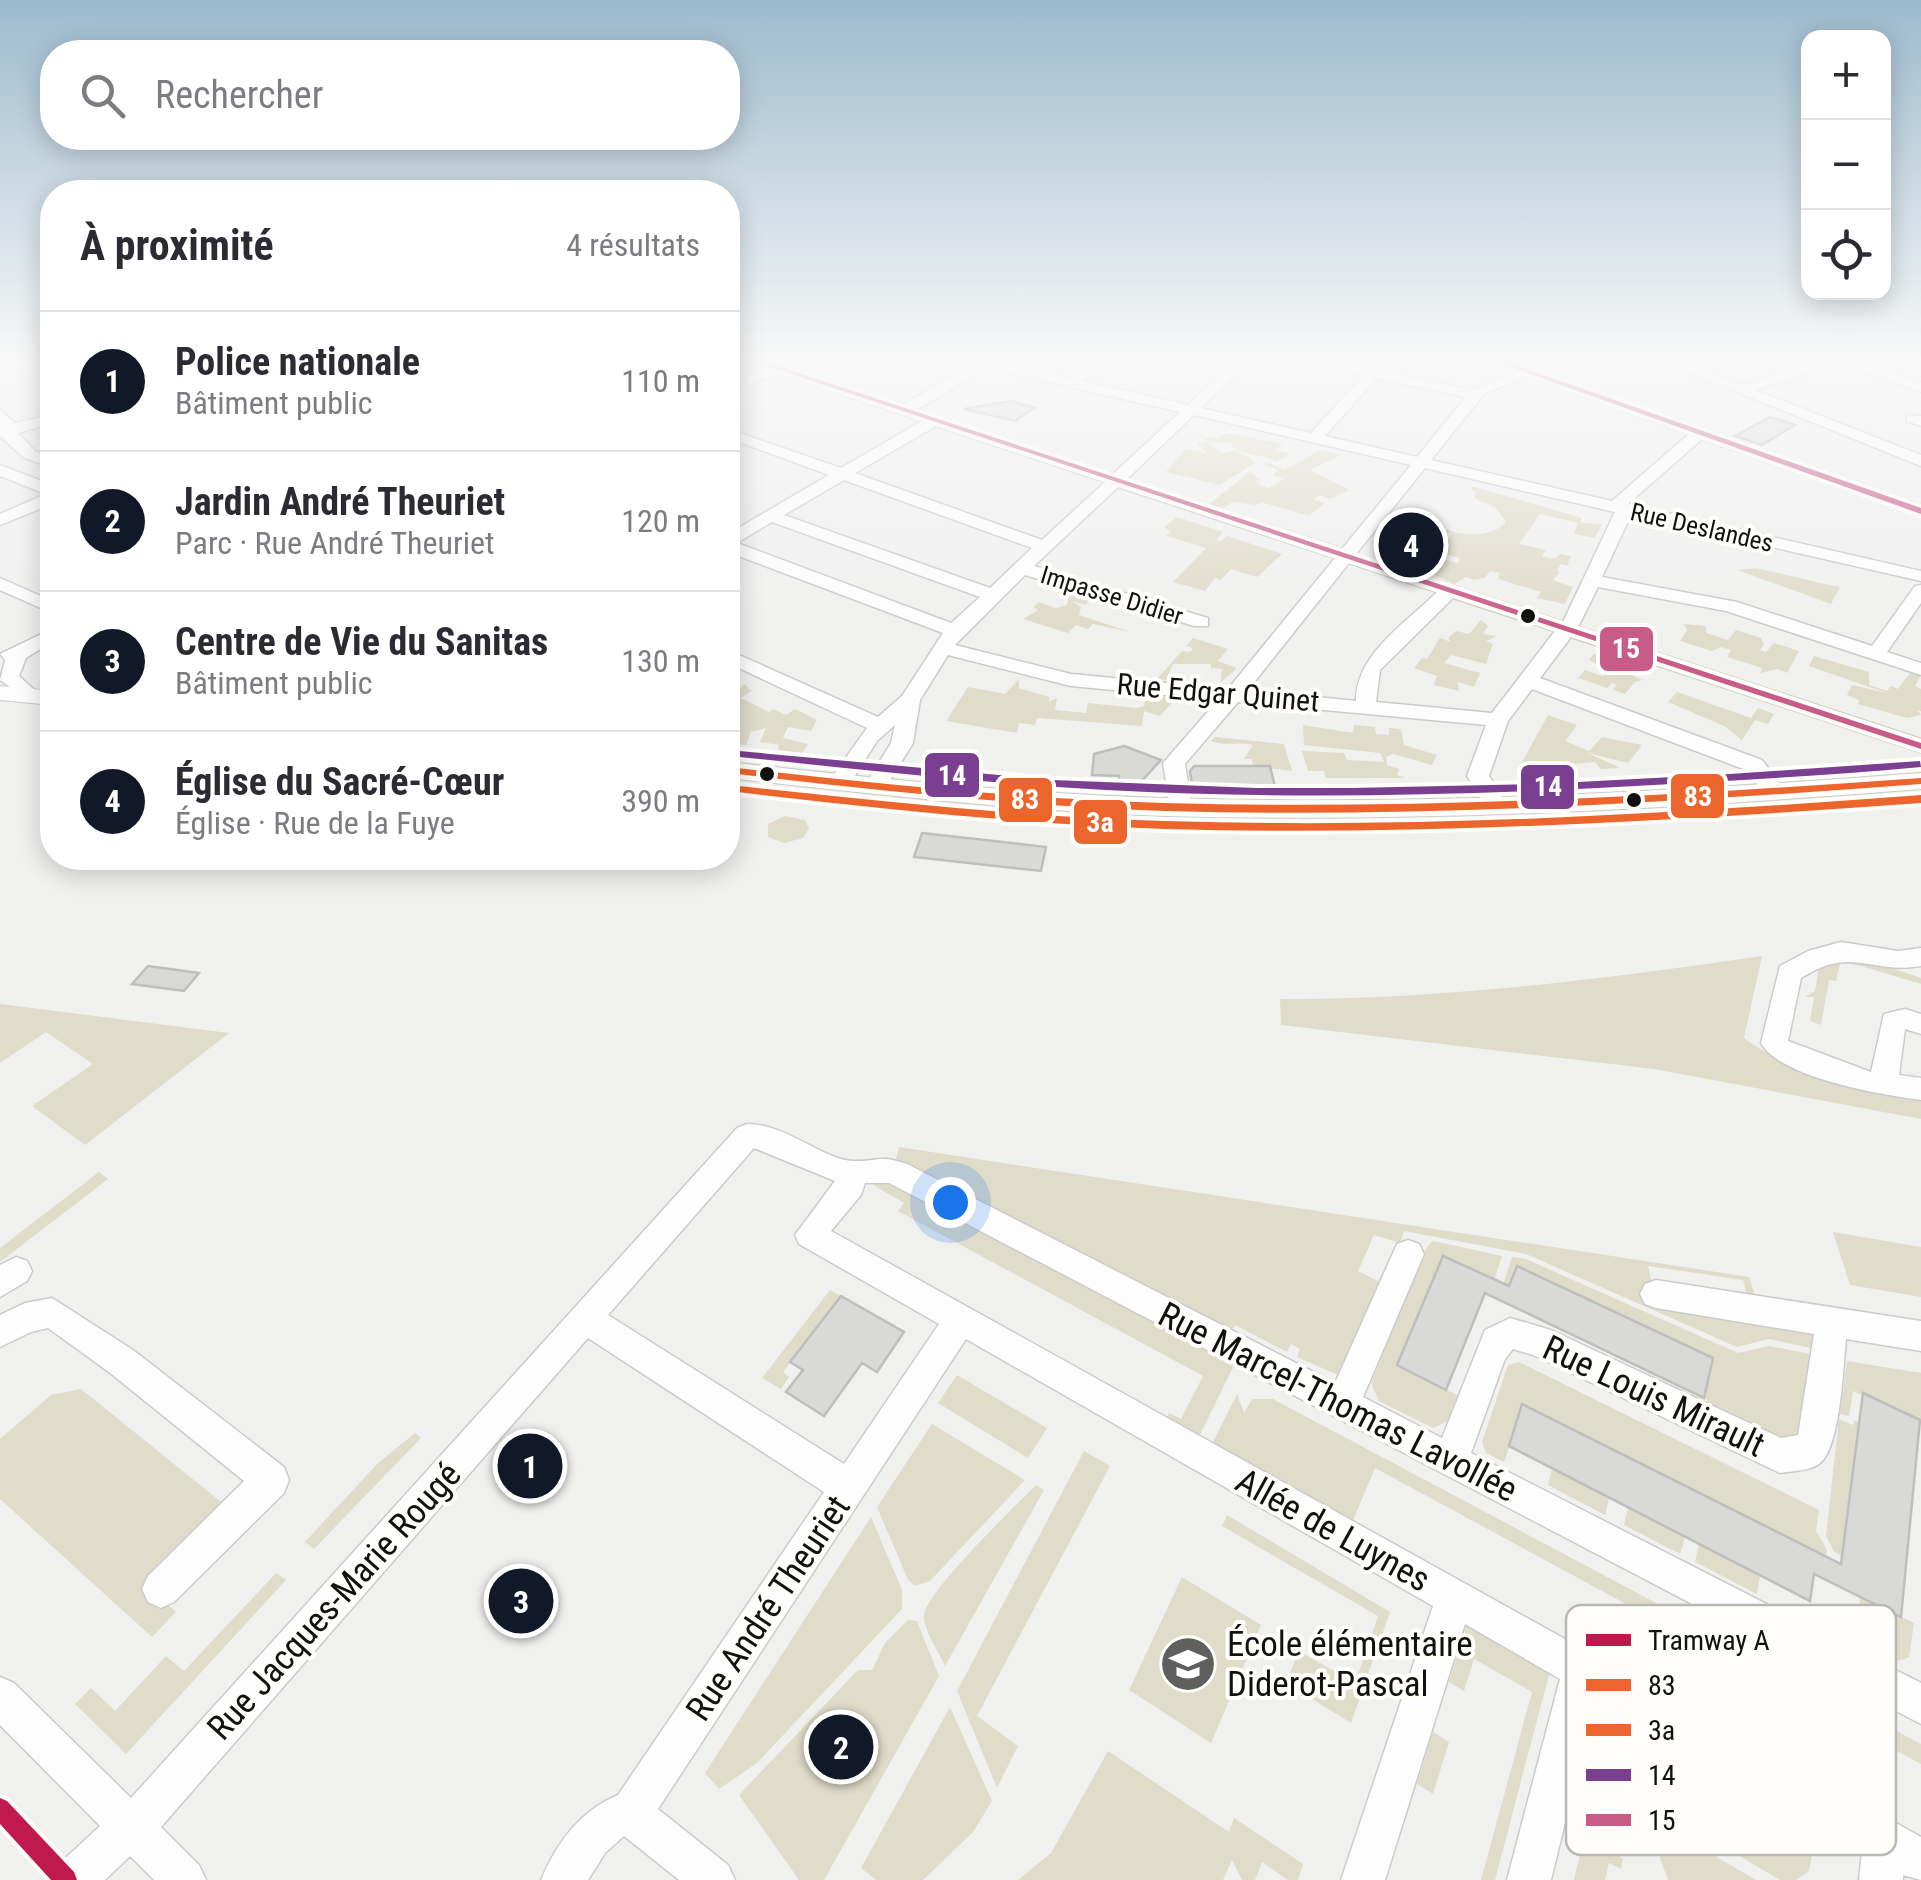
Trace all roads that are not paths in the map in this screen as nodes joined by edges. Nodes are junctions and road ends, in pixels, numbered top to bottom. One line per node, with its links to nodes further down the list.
1 (761, 445): 14 (street)
2 (892, 445): 14 (street)
3 (1007, 445): 16 (street)
4 (1154, 445): 16 (street)
5 (1343, 445): 11 (street, Rue Deslandes)
6 (1434, 445): 11 (street)
7 (1687, 445): 19 (street)
8 (1733, 445): 20 (street)
9 (1885, 445): 10 (street)
10 (1919, 458)
11 (1419, 462): 19 (street, Rue Deslandes); 26 (street)
12 (0, 470): 15 (street)
13 (40, 470): 15 (street)
14 (842, 474): 21 (street); 24 (street)
15 (22, 478): 17 (street)
16 (1116, 480): 24 (street); 26 (street)
17 (40, 488)
18 (40, 500): 22 (street)
19 (1620, 508): 28 (street, Rue Deslandes); 29 (street)
20 (1921, 512)
21 (771, 516): 23 (street); 33 (street)
22 (0, 520)
23 (740, 536)
24 (1044, 547): 27 (street)
25 (740, 549): 37 (street, Rue Edgar Quinet)
26 (1344, 555): 31 (street); 46 (street)
27 (1022, 568): 33 (street); 35 (street, Impasse Didier)
28 (1921, 576)
29 (1590, 580): 36 (street); 40 (street)
30 (0, 583): 34 (street)
31 (1450, 590): 36 (street); 50 (street)
32 (1921, 590): 40 (street)
33 (993, 595): 37 (street)
34 (40, 602)
35 (1201, 622)
36 (1566, 628): 44 (street); 53 (street)
37 (948, 640): 46 (street, Rue Edgar Quinet); 49 (street)
38 (40, 641): 39 (street)
39 (26, 649): 41 (street); 47 (street)
40 (1876, 654): 43 (street)
41 (0, 659)
42 (740, 662): 52 (street)
43 (1921, 669)
44 (1528, 680): 51 (street); 58 (street)
45 (0, 693): 48 (main road)
46 (1235, 693): 50 (street, Rue Edgar Quinet); 60 (street)
47 (40, 696)
48 (40, 697)
49 (910, 700): 52 (street); 57 (street)
50 (1366, 706): 51 (street, Rue Edgar Quinet)
51 (1498, 720): 59 (street)
52 (880, 726): 56 (street)
53 (1921, 746)
54 (740, 771): 56 (main road)
55 (1921, 781): 58 (main road)
56 (839, 783): 57 (main road)
57 (875, 787): 60 (main road)
58 (1776, 793): 59 (main road)
59 (1498, 807): 60 (main road)
60 (1181, 808)
61 (1921, 958): 63 (street)
62 (1921, 1024): 63 (street)
63 (1887, 1084): 64 (street)
64 (1921, 1089)
65 (747, 1136): 66 (street, Rue Marcel-Thomas Lavollée); 69 (street, Rue Jacques-Marie Rougé)
66 (849, 1174): 70 (street, Allée de Luynes); 74 (street, Rue Marcel-Thomas Lavollée)
67 (1408, 1254): 74 (street)
68 (1656, 1294): 71 (street)
69 (585, 1318): 76 (street); 86 (street, Rue Jacques-Marie Rougé)
70 (960, 1320): 76 (street, Rue André Theuriet); 78 (street, Allée de Luynes)
71 (1832, 1322): 73 (street); 75 (street, Rue Louis Mirault)
72 (0, 1332): 77 (street)
73 (1921, 1336)
74 (1343, 1405): 75 (street, Rue Marcel-Thomas Lavollée)
75 (1451, 1461): 79 (street, Rue Marcel-Thomas Lavollée)
76 (848, 1488): 85 (street, Rue André Theuriet)
77 (161, 1589)
78 (1454, 1598): 80 (street, Allée de Luynes); 93 (street)
79 (1730, 1605)
80 (1566, 1661)
81 (1896, 1691): 83 (street, Rue Marcel-Thomas Lavollée)
82 (0, 1696): 86 (street)
83 (1921, 1704)
84 (1566, 1735): 94 (street)
85 (630, 1814): 91 (street, Rue André Theuriet); 92 (street)
86 (130, 1826): 89 (street, Rue Jacques-Marie Rougé); 90 (street)
87 (1882, 1860): 88 (street, Allée de Luynes)
88 (1921, 1861)
89 (73, 1880)
90 (184, 1880)
91 (563, 1880)
92 (712, 1880)
93 (1363, 1880)
94 (1530, 1880)

